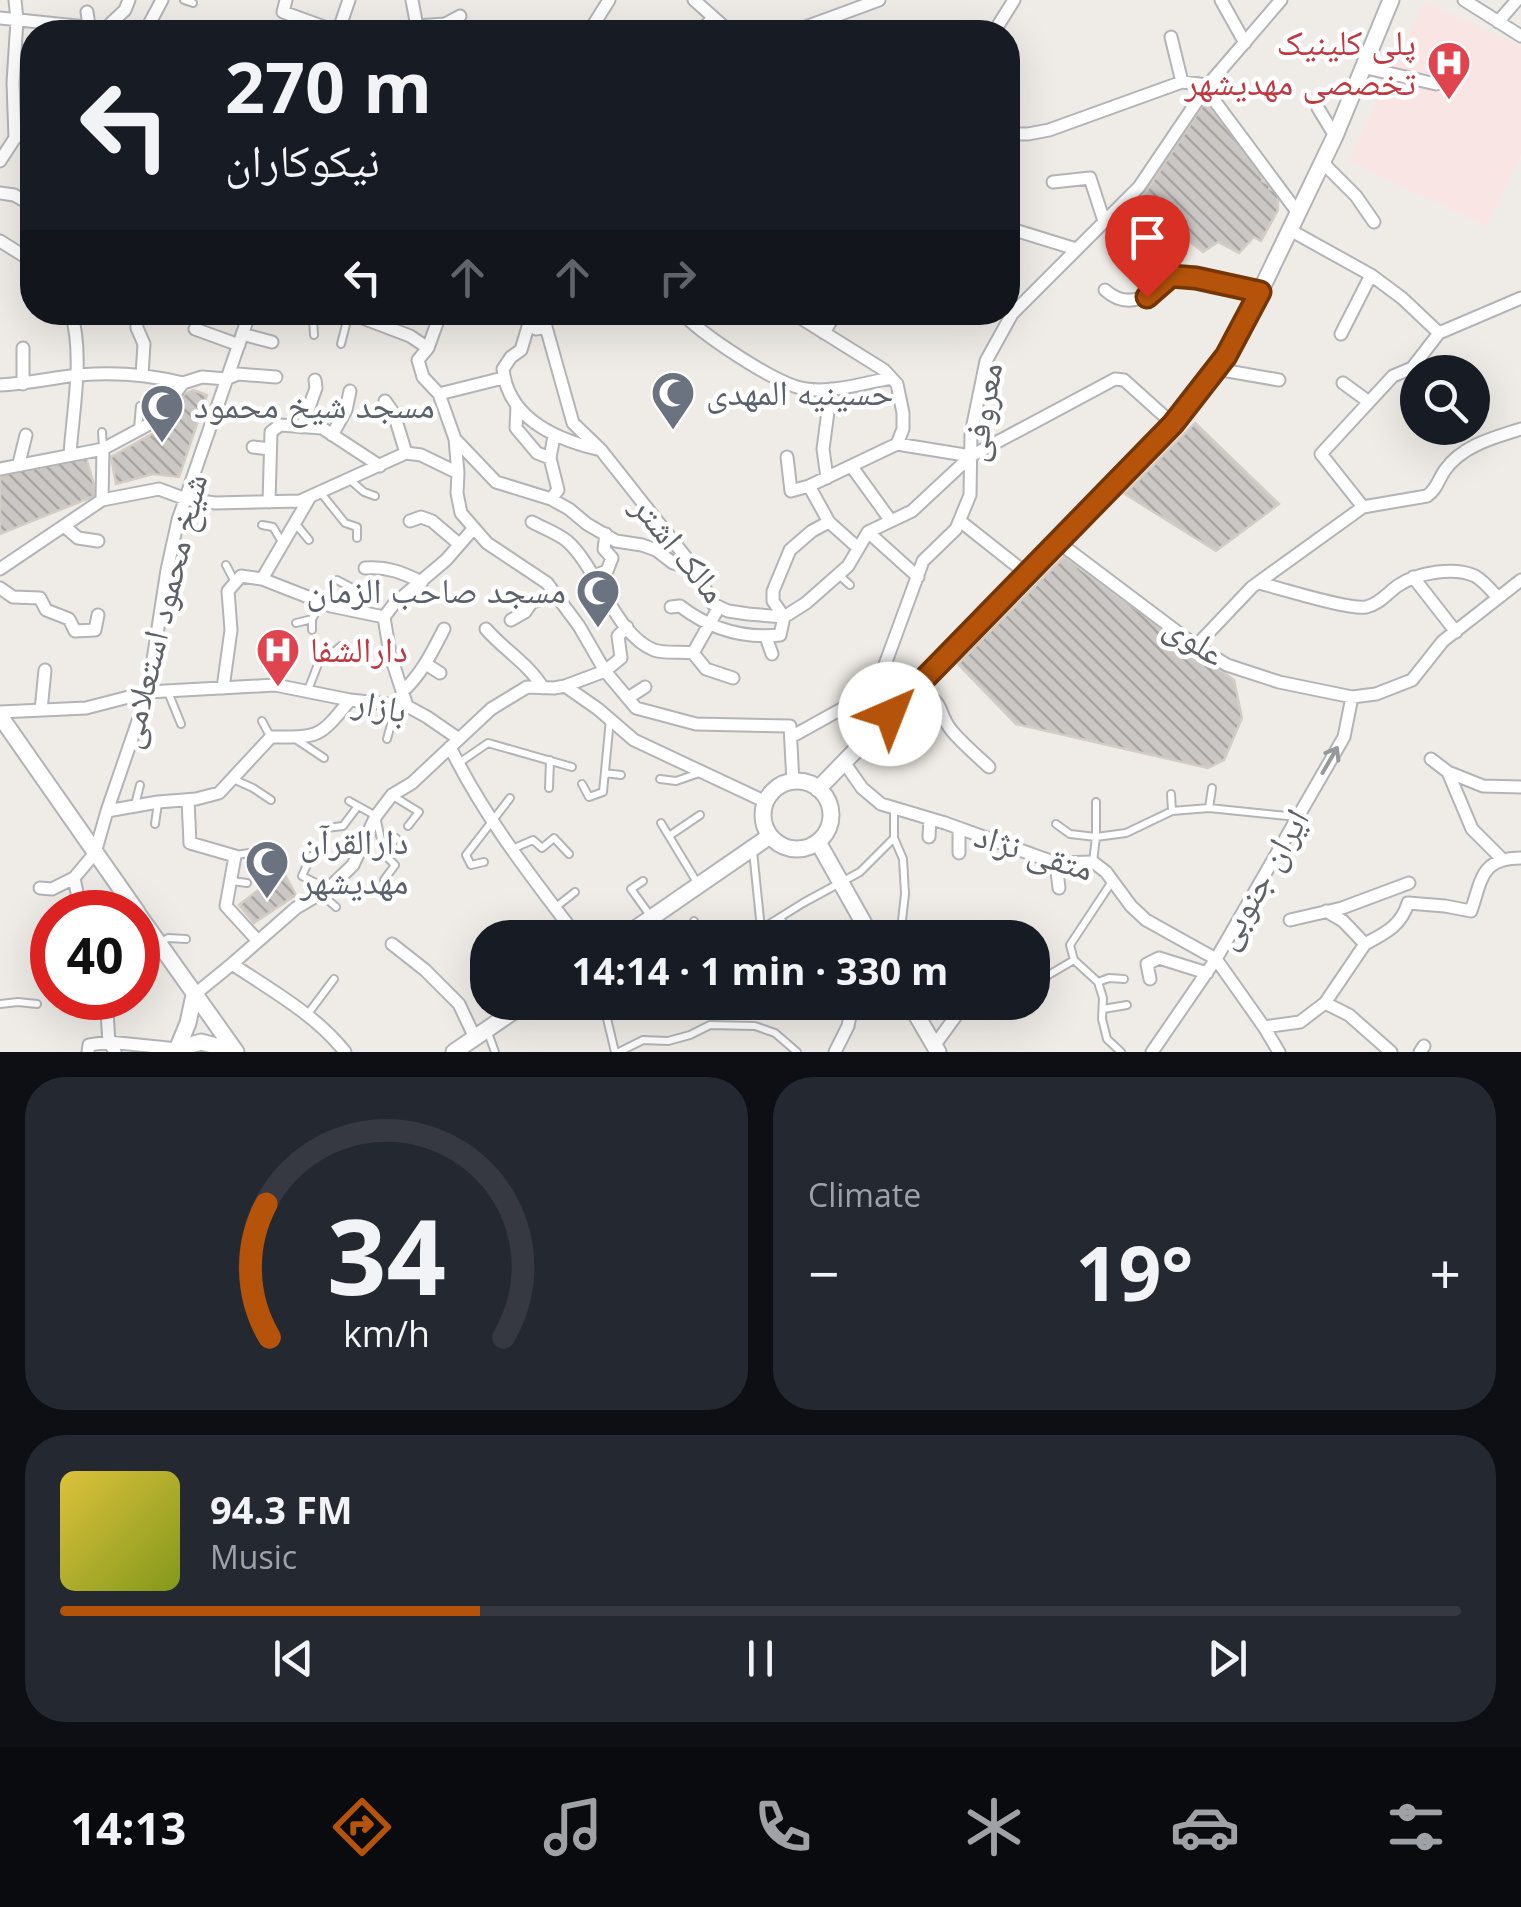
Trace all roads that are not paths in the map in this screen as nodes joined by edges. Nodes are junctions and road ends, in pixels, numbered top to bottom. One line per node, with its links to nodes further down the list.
1 (15, 0): 17 (street)
2 (129, 0): 20 (street)
3 (184, 0): 12 (lane)
4 (286, 0): 21 (street)
5 (694, 0): 16 (street)
6 (878, 0): 24 (street)
7 (1221, 0): 28 (street)
8 (1281, 0): 28 (street, معروفی)
9 (1391, 0): 29 (street)
10 (1464, 0): 25 (street)
11 (1517, 0): 25 (street)
12 (193, 3)
13 (87, 12): 19 (street)
14 (460, 16): 22 (street)
15 (0, 18): 17 (street)
16 (713, 18): 23 (street)
17 (17, 20): 18 (street); 37 (street)
18 (20, 20)
19 (88, 20)
20 (114, 20)
21 (294, 20)
22 (452, 20)
23 (715, 20)
24 (824, 20)
25 (1498, 22): 26 (street)
26 (1521, 36)
27 (1170, 37): 30 (street)
28 (1245, 43): 32 (street, معروفی)
29 (1362, 66): 31 (street); 36 (street)
30 (1182, 82): 32 (street); 34 (street)
31 (1436, 84)
32 (1206, 86): 41 (street); 42 (street, معروفی)
33 (1318, 108): 36 (street)
34 (1020, 134)
35 (20, 136): 37 (street)
36 (1335, 136): 39 (street)
37 (16, 138): 38 (street)
38 (0, 161)
39 (1322, 162): 41 (street); 43 (street)
40 (1053, 182): 42 (street)
41 (1298, 213): 44 (street)
42 (1104, 222): 46 (street, معروفی)
43 (1374, 222)
44 (1290, 230): 47 (street); 49 (street)
45 (1020, 232): 46 (street)
46 (1076, 249): 51 (street, معروفی)
47 (1371, 275): 70 (street); 71 (street)
48 (1105, 290): 49 (street)
49 (1260, 292): 78 (street)
50 (1521, 298): 71 (street)
51 (1020, 303)
52 (75, 325): 80 (street)
53 (136, 325): 79 (street)
54 (245, 325): 73 (street, شیخ محمود استعلامی)
55 (313, 325): 72 (lane)
56 (345, 325): 75 (lane)
57 (380, 325): 68 (street)
58 (392, 325): 68 (lane)
59 (436, 325): 77 (street)
60 (525, 325): 82 (street)
61 (533, 325): 66 (street)
62 (694, 325): 91 (street)
63 (811, 325): 69 (street)
64 (829, 325): 69 (street)
65 (1004, 325): 114 (street, معروفی)
66 (546, 327): 111 (street, مالک اشتر)
67 (196, 329): 73 (street)
68 (391, 329): 77 (street)
69 (824, 333): 83 (street)
70 (1341, 334)
71 (1439, 334): 95 (street)
72 (314, 335)
73 (240, 339): 74 (street); 84 (street, شیخ محمود استعلامی)
74 (272, 342)
75 (341, 344)
76 (23, 348): 89 (street)
77 (428, 348): 93 (street)
78 (1216, 369): 86 (street); 98 (street)
79 (142, 375): 80 (street); 90 (street)
80 (76, 376): 89 (street); 113 (street)
81 (276, 377): 84 (street)
82 (504, 378): 93 (street); 96 (street)
83 (891, 378): 91 (street); 107 (street)
84 (226, 379): 90 (street); 127 (street, شیخ محمود استعلامی)
85 (315, 380): 99 (street)
86 (1279, 380)
87 (1343, 383): 95 (street)
88 (0, 384): 89 (street)
89 (23, 384)
90 (183, 384): 101 (street)
91 (831, 389): 122 (street)
92 (350, 390): 103 (street)
93 (439, 394): 106 (street)
94 (385, 401): 112 (street)
95 (1369, 402): 131 (street)
96 (517, 405): 105 (street); 116 (street)
97 (140, 406): 101 (lane)
98 (1173, 424): 114 (street); 148 (street)
99 (302, 427): 103 (street); 110 (street)
100 (1521, 429): 131 (street)
101 (138, 430): 109 (street)
102 (102, 432): 109 (lane)
103 (332, 434): 118 (street)
104 (26, 435): 117 (street)
105 (554, 436): 111 (street); 116 (street)
106 (455, 439): 121 (street); 128 (street)
107 (897, 444): 114 (street); 119 (street)
108 (253, 447): 110 (street)
109 (103, 448): 113 (street); 129 (street)
110 (270, 449): 130 (street)
111 (601, 450): 155 (street, مالک اشتر)
112 (406, 453): 118 (street); 121 (street)
113 (70, 454): 117 (street)
114 (971, 456): 132 (street); 133 (street, معروفی)
115 (787, 457): 124 (street)
116 (550, 458): 128 (street)
117 (19, 464): 120 (street)
118 (380, 466): 123 (street)
119 (852, 467): 122 (street); 132 (street)
120 (0, 468)
121 (458, 473): 140 (street)
122 (827, 478): 124 (street)
123 (349, 479): 125 (street); 126 (lane)
124 (808, 486): 137 (street)
125 (315, 494): 130 (street); 134 (street); 144 (lane)
126 (376, 496)
127 (186, 498): 129 (street); 130 (street); 204 (street, شیخ محمود استعلامی)
128 (551, 499): 143 (street)
129 (102, 500): 138 (street)
130 (268, 502)
131 (1364, 506): 166 (street)
132 (891, 521): 142 (street)
133 (960, 521): 157 (street); 159 (street, معروفی)
134 (294, 522): 145 (lane); 147 (street)
135 (410, 522): 149 (street)
136 (532, 522): 158 (street)
137 (829, 522): 151 (street); 178 (street)
138 (64, 526): 146 (street); 154 (street)
139 (262, 526): 147 (lane)
140 (474, 528): 149 (street); 169 (street)
141 (632, 530): 150 (street)
142 (868, 532): 151 (street); 159 (street)
143 (606, 534): 150 (street); 158 (street)
144 (357, 538)
145 (310, 540)
146 (98, 541)
147 (282, 542): 161 (street)
148 (1058, 542): 157 (street); 190 (street, علوی)
149 (459, 544): 164 (street)
150 (642, 544): 155 (street)
151 (857, 547): 156 (street)
152 (226, 565): 165 (lane)
153 (365, 568): 164 (street)
154 (0, 569)
155 (695, 569): 173 (street, مالک اشتر)
156 (838, 574): 167 (lane); 178 (street)
157 (1028, 574): 203 (street)
158 (594, 576): 182 (street)
159 (918, 577): 216 (street, معروفی)
160 (1413, 577): 166 (street); 170 (street); 187 (street)
161 (262, 579): 165 (street); 172 (street)
162 (337, 580): 175 (lane)
163 (1521, 580): 170 (street)
164 (422, 582): 177 (street)
165 (235, 583): 200 (street)
166 (1258, 583): 190 (street)
167 (850, 585)
168 (0, 588): 176 (street)
169 (556, 596): 180 (street); 195 (street)
170 (1501, 596): 171 (street); 187 (street)
171 (1521, 597)
172 (322, 602): 175 (street); 179 (lane)
173 (719, 606): 178 (street, مالک اشتر); 183 (street)
174 (671, 607): 183 (street)
175 (357, 611): 177 (street)
176 (98, 615)
177 (384, 617): 206 (street)
178 (784, 617): 188 (street)
179 (312, 620): 181 (lane); 186 (lane)
180 (511, 620)
181 (296, 622)
182 (627, 626): 191 (street); 195 (street)
183 (709, 626): 188 (street); 191 (street)
184 (444, 629): 193 (street)
185 (486, 629): 201 (street)
186 (312, 630)
187 (1456, 632): 207 (street)
188 (766, 637): 192 (street)
189 (341, 646): 205 (lane)
190 (1196, 646): 207 (street, علوی)
191 (694, 653): 197 (street)
192 (772, 654)
193 (426, 664): 196 (street); 206 (street)
194 (45, 670): 211 (street)
195 (606, 671): 198 (street); 208 (street)
196 (440, 673)
197 (734, 678)
198 (565, 686): 201 (street); 213 (street)
199 (644, 687): 208 (street)
200 (223, 688): 202 (street, بازار); 205 (street, بازار)
201 (543, 688): 220 (street)
202 (168, 691): 204 (street, بازار); 215 (lane)
203 (913, 691): 224 (street); 227 (street)
204 (148, 692): 211 (street, بازار); 257 (street, شیخ محمود استعلامی)
205 (308, 692): 209 (street, بازار)
206 (402, 692): 210 (street)
207 (1352, 697): 260 (street, ایران جنوبی, one-way to 207)
208 (628, 698): 216 (street)
209 (350, 700): 210 (street, بازار); 218 (street)
210 (402, 706): 219 (lane); 220 (street, بازار)
211 (41, 710): 212 (street, بازار)
212 (0, 714): 278 (street)
213 (610, 720): 228 (street); 230 (lane)
214 (262, 722): 217 (lane)
215 (182, 724)
216 (790, 732): 234 (street)
217 (271, 737): 218 (street); 233 (street)
218 (293, 737): 221 (lane)
219 (387, 739)
220 (454, 743): 225 (street); 243 (street)
221 (324, 758)
222 (1432, 759): 229 (street)
223 (550, 760): 225 (lane); 226 (lane); 238 (lane)
224 (844, 762): 239 (street); 254 (street, متقی نژاد)
225 (458, 764): 262 (street)
226 (572, 767)
227 (989, 767)
228 (703, 772): 232 (lane); 249 (street)
229 (1448, 772): 237 (street); 284 (street)
230 (604, 773): 231 (lane); 235 (lane)
231 (621, 775)
232 (660, 778)
233 (232, 779): 241 (street); 246 (lane)
234 (793, 782): 239 (street); 249 (street)
235 (582, 784)
236 (140, 785): 251 (lane)
237 (1521, 786)
238 (549, 788)
239 (818, 788): 275 (street)
240 (1212, 788): 255 (lane)
241 (219, 792): 245 (street); 252 (lane)
242 (1171, 794): 256 (lane)
243 (392, 795): 258 (street); 266 (lane)
244 (510, 798): 262 (lane)
245 (188, 800): 248 (street); 282 (street)
246 (271, 800)
247 (350, 801): 253 (lane)
248 (158, 802): 251 (street); 264 (lane)
249 (766, 802): 270 (street)
250 (1096, 802): 272 (lane)
251 (134, 806): 257 (street)
252 (216, 806)
253 (358, 806): 258 (lane); 267 (lane)
254 (894, 808): 261 (street, متقی نژاد); 274 (lane)
255 (1209, 808): 256 (lane); 260 (lane)
256 (1172, 810): 272 (lane)
257 (107, 811): 278 (street, شیخ محمود استعلامی)
258 (376, 816): 280 (lane); 303 (street)
259 (700, 816): 269 (lane)
260 (1297, 817): 323 (street, ایران جنوبی)
261 (930, 818): 268 (street, متقی نژاد); 271 (street)
262 (493, 823): 277 (street); 287 (lane)
263 (661, 823): 269 (lane)
264 (155, 824)
265 (1056, 824): 272 (lane)
266 (408, 826)
267 (326, 828)
268 (959, 828): 279 (street); 288 (street, متقی نژاد)
269 (669, 836): 298 (lane)
270 (770, 836): 275 (street); 276 (street)
271 (929, 837)
272 (1096, 837): 289 (lane)
273 (396, 838): 280 (lane)
274 (894, 838): 295 (lane); 315 (lane)
275 (818, 842): 295 (street)
276 (753, 848): 298 (street); 312 (lane)
277 (512, 849): 281 (lane); 306 (street)
278 (95, 853): 290 (street); 302 (street)
279 (959, 853)
280 (384, 854): 291 (lane)
281 (569, 854)
282 (235, 856): 286 (lane); 293 (street)
283 (312, 856): 303 (lane)
284 (1500, 858): 285 (street); 321 (street)
285 (1521, 858)
286 (266, 859)
287 (484, 862)
288 (1056, 862): 289 (street, متقی نژاد); 300 (street)
289 (1093, 862): 292 (street, متقی نژاد)
290 (74, 878): 299 (street); 301 (street)
291 (384, 880)
292 (1113, 880): 323 (street, متقی نژاد); 324 (lane)
293 (230, 881): 296 (lane); 318 (street)
294 (643, 881): 308 (lane)
295 (840, 881): 309 (lane); 314 (street)
296 (246, 883)
297 (1410, 883): 307 (street)
298 (699, 885): 308 (street)
299 (40, 888)
300 (1058, 888)
301 (76, 890)
302 (121, 890)
303 (324, 891): 305 (lane); 318 (street)
304 (575, 892): 306 (lane)
305 (336, 907)
306 (555, 908): 310 (street)
307 (1326, 912): 316 (street); 321 (street)
308 (650, 918): 311 (street)
309 (780, 918): 313 (lane)
310 (564, 920)
311 (647, 920)
312 (760, 920)
313 (777, 920)
314 (862, 920)
315 (902, 920)
316 (1290, 920)
317 (186, 939): 319 (lane)
318 (258, 941): 325 (street)
319 (160, 943)
320 (392, 944): 346 (street)
321 (1365, 944): 334 (street)
322 (160, 947): 332 (street)
323 (1216, 959): 326 (street, ایران جنوبی); 345 (street)
324 (1074, 960): 327 (lane); 331 (lane)
325 (232, 964): 332 (street); 338 (street)
326 (1207, 973): 329 (street); 359 (street, ایران جنوبی)
327 (1050, 974)
328 (1124, 978): 331 (lane)
329 (1150, 979)
330 (334, 980): 338 (lane)
331 (1098, 982): 337 (lane)
332 (194, 995): 349 (street); 350 (street)
333 (30, 1003): 335 (lane)
334 (1325, 1003): 345 (street); 361 (street)
335 (0, 1004)
336 (1127, 1006): 337 (lane)
337 (1102, 1009): 358 (lane)
338 (306, 1016): 352 (street)
339 (109, 1020): 347 (street)
340 (501, 1020): 346 (street)
341 (608, 1020): 355 (lane)
342 (850, 1020): 357 (street)
343 (920, 1020): 348 (street)
344 (954, 1020): 348 (street)
345 (1264, 1027): 360 (street)
346 (481, 1034): 353 (street); 354 (lane)
347 (112, 1047): 349 (street); 351 (street)
348 (936, 1049)
349 (177, 1051): 350 (street)
350 (235, 1051)
351 (88, 1052)
352 (345, 1052)
353 (454, 1052)
354 (495, 1052)
355 (617, 1052): 356 (lane)
356 (798, 1052)
357 (835, 1052)
358 (1121, 1052)
359 (1152, 1052)
360 (1279, 1052)
361 (1391, 1052)

